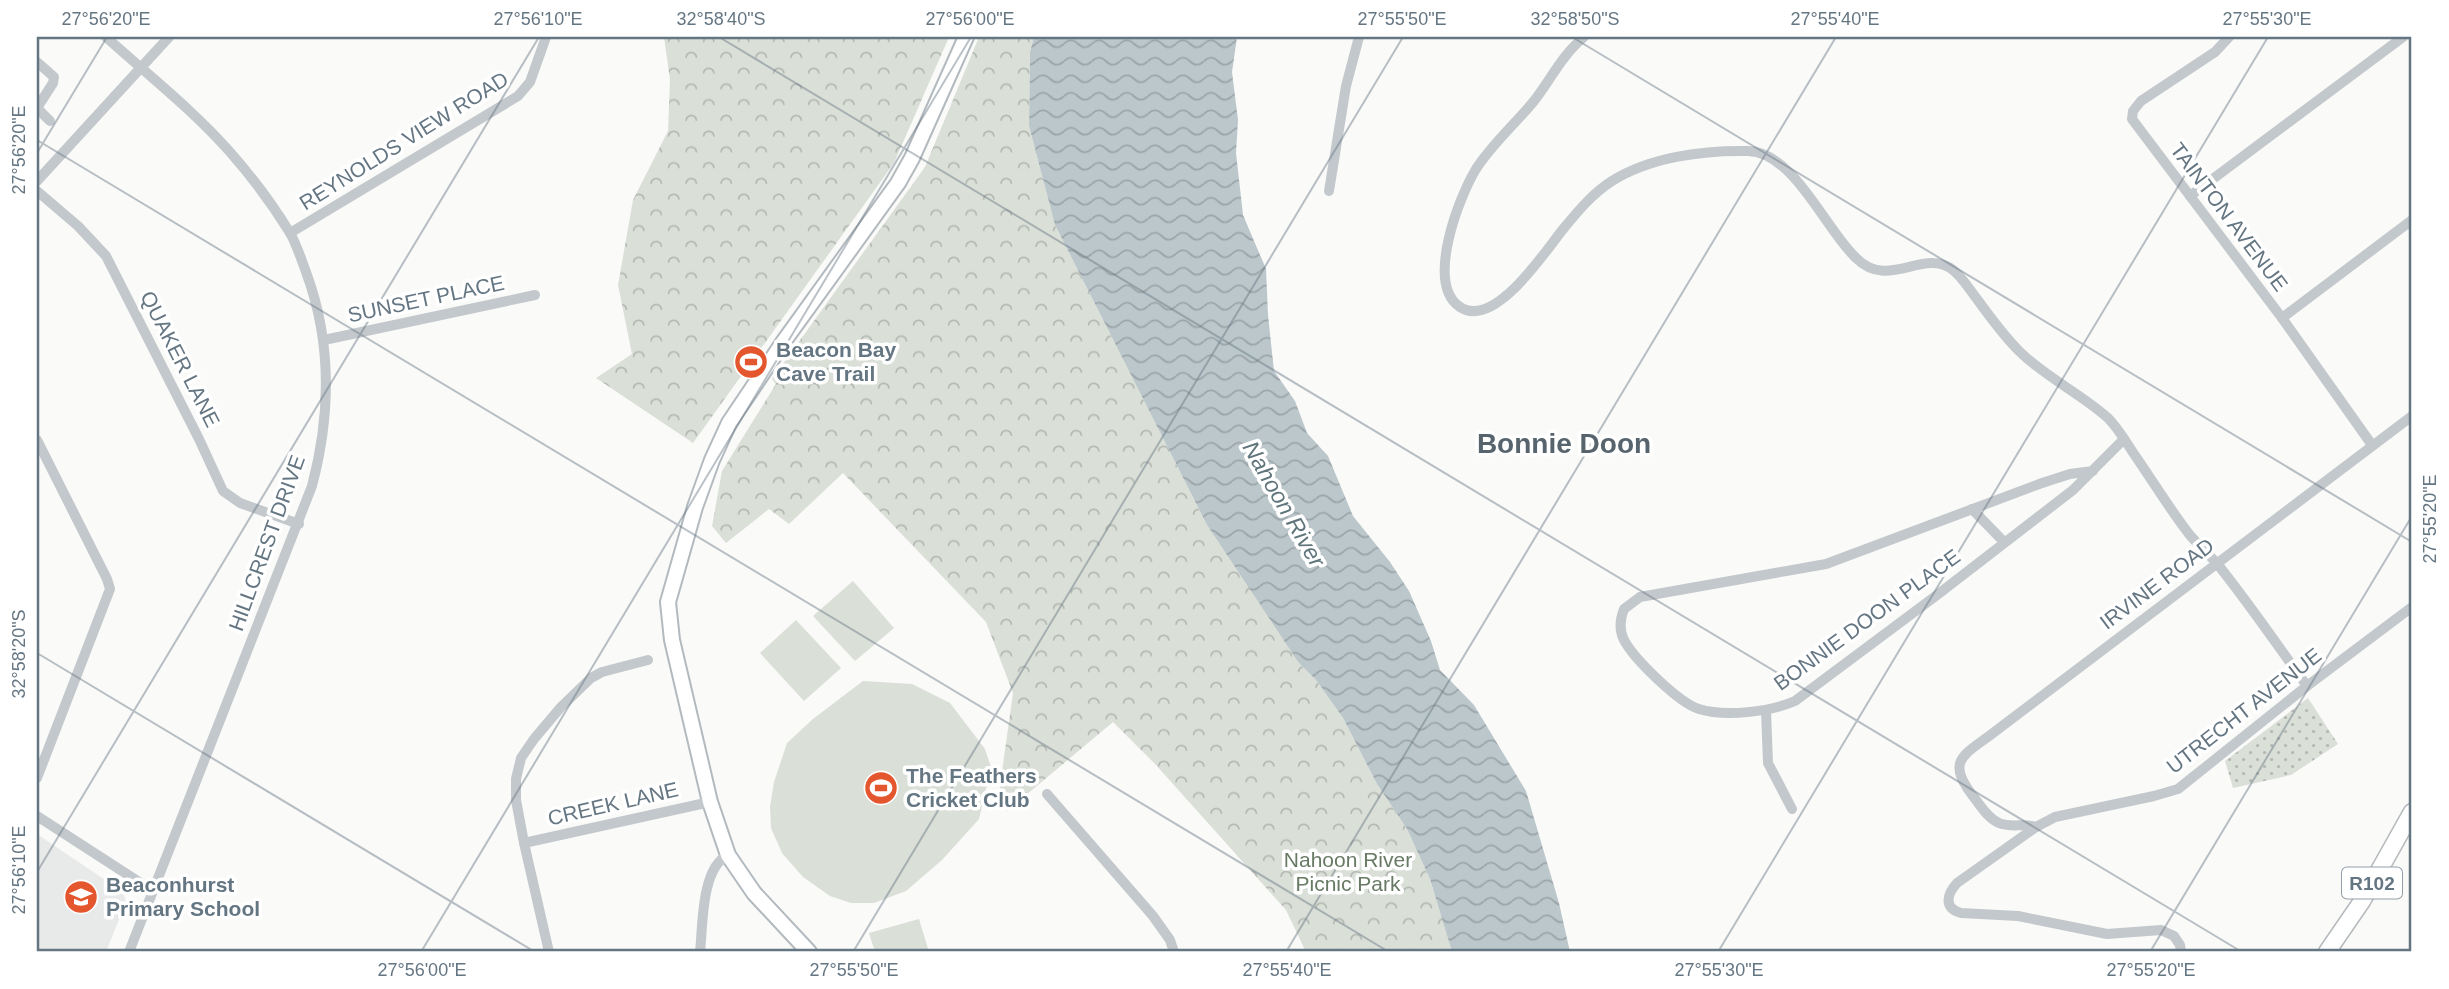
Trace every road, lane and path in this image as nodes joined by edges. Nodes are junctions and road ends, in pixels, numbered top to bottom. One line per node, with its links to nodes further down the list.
1 (106, 37): 10 (street, HILLCREST DRIVE)
2 (170, 37): 10 (street)
3 (546, 37): 17 (street, REYNOLDS VIEW ROAD)
4 (966, 37): 37 (street)
5 (1359, 37): 14 (street)
6 (1584, 37): 22 (street)
7 (2229, 37): 15 (street, TAINTON AVENUE)
8 (2403, 37): 15 (street)
9 (37, 62): 11 (street)
10 (142, 69): 12 (street); 17 (street, HILLCREST DRIVE)
11 (50, 121)
12 (37, 181)
13 (37, 191): 27 (street, QUAKER LANE)
14 (1329, 191)
15 (2190, 196): 19 (street, TAINTON AVENUE)
16 (2412, 220): 19 (street)
17 (290, 233): 20 (street, HILLCREST DRIVE)
18 (535, 295): 20 (street, SUNSET PLACE)
19 (2282, 317): 24 (street, TAINTON AVENUE)
20 (324, 340): 27 (street, HILLCREST DRIVE)
21 (2412, 416): 24 (street, IRVINE ROAD)
22 (2124, 439): 25 (street, BONNIE DOON PLACE); 29 (street)
23 (37, 440): 34 (street)
24 (2372, 444): 29 (street, IRVINE ROAD)
25 (2093, 471): 26 (street, BONNIE DOON PLACE); 28 (street, BONNIE DOON PLACE)
26 (1972, 509): 28 (street); 33 (street, BONNIE DOON PLACE)
27 (299, 524): 44 (street, HILLCREST DRIVE)
28 (2004, 542): 33 (street, BONNIE DOON PLACE)
29 (2216, 563): 32 (street); 36 (street, IRVINE ROAD)
30 (2412, 607): 32 (street, UTRECHT AVENUE)
31 (648, 660): 42 (street)
32 (2307, 686): 41 (street, UTRECHT AVENUE)
33 (1766, 710): 38 (street)
34 (37, 778)
35 (1046, 794): 49 (street)
36 (1974, 797): 41 (street, UTRECHT AVENUE)
37 (710, 802): 42 (street, CREEK LANE); 43 (street)
38 (1792, 809)
39 (2412, 812): 51 (main road, R102)
40 (37, 816): 44 (street)
41 (2036, 827): 50 (street)
42 (524, 844): 46 (street)
43 (728, 855): 47 (street); 48 (street)
44 (153, 891): 45 (street, HILLCREST DRIVE)
45 (129, 952)
46 (549, 952)
47 (699, 952)
48 (809, 952)
49 (1174, 952)
50 (2181, 952)
51 (2327, 952)

